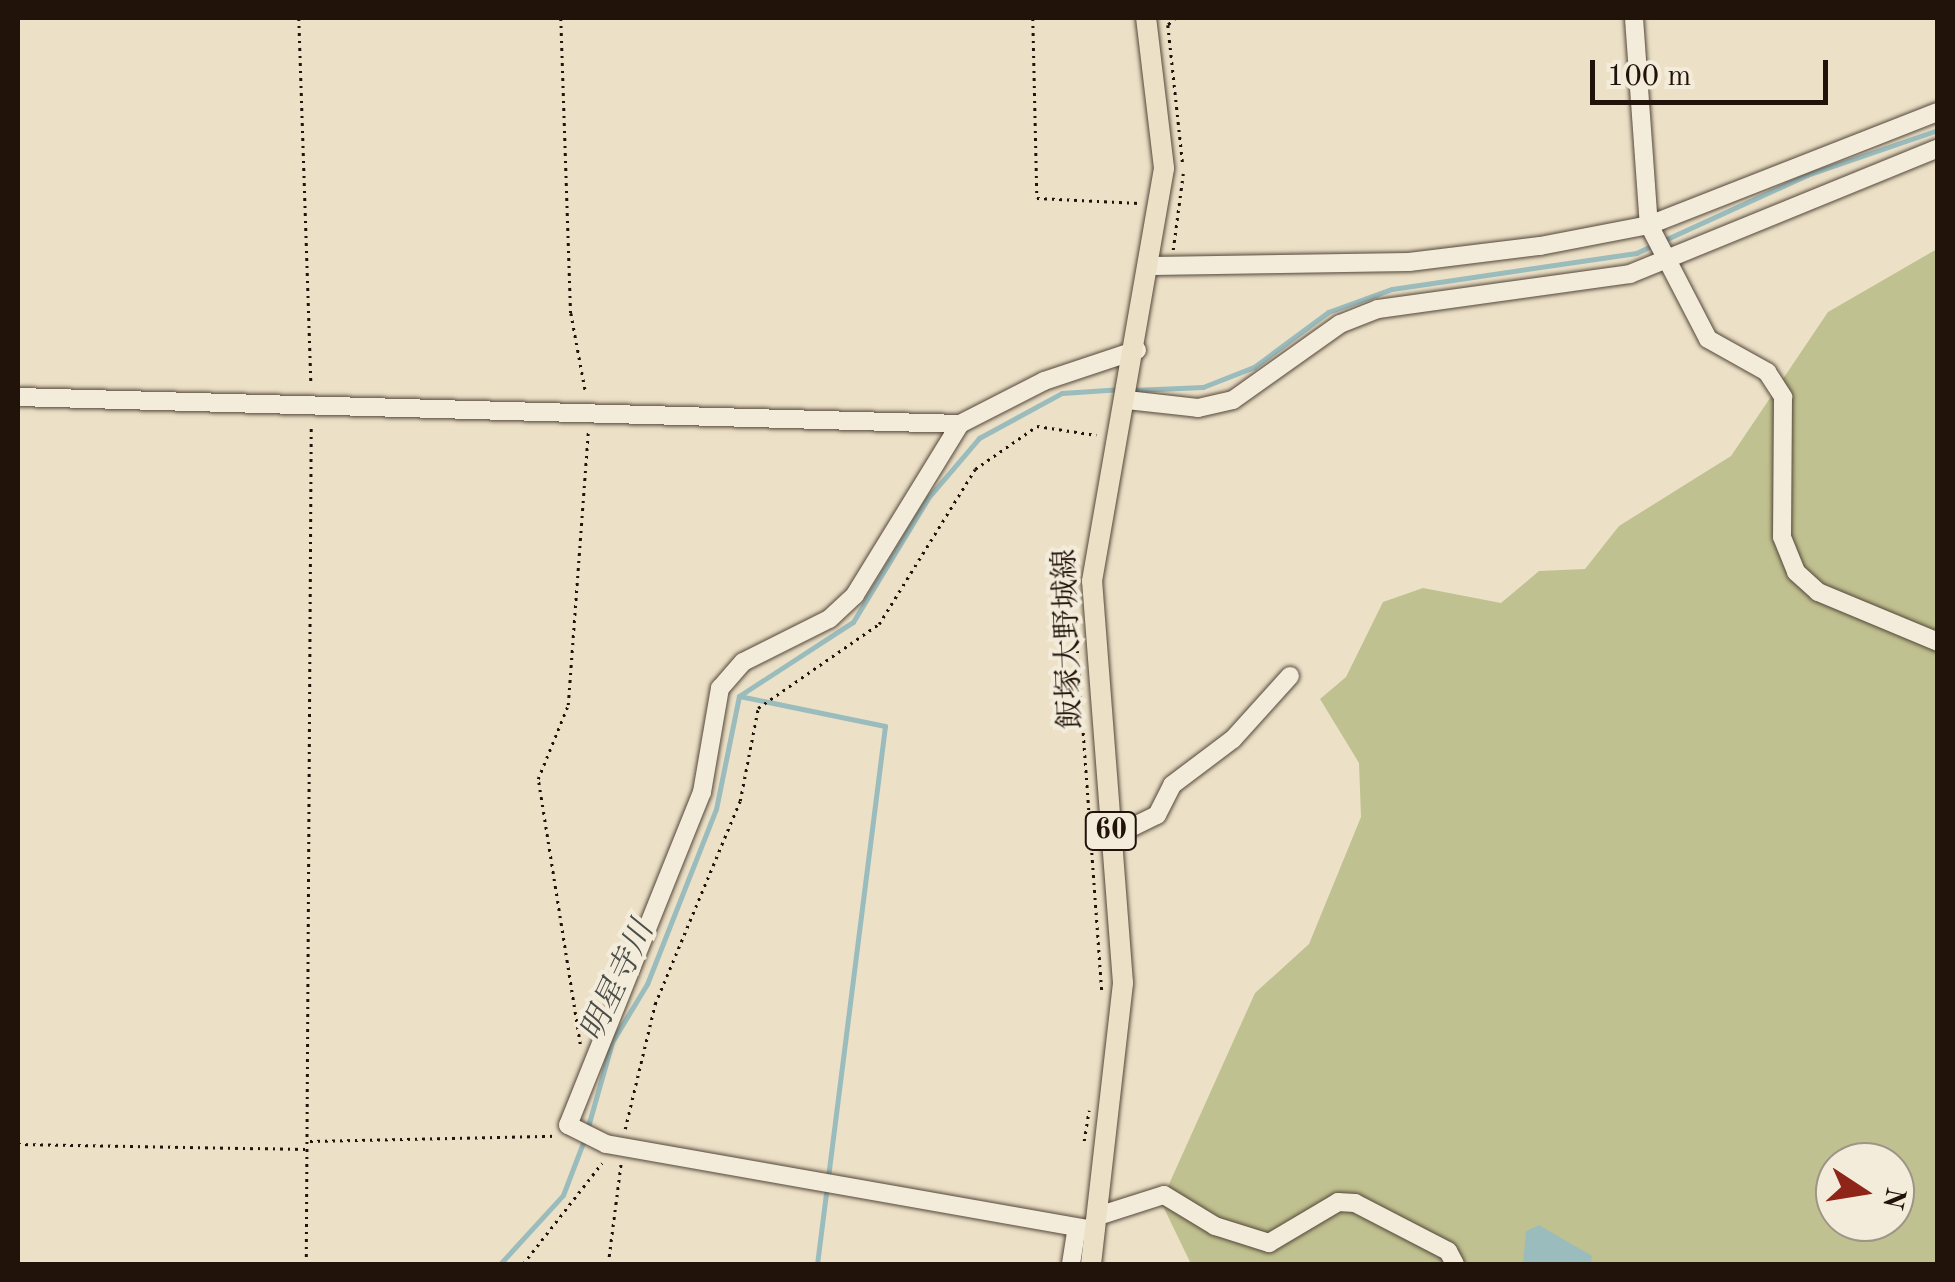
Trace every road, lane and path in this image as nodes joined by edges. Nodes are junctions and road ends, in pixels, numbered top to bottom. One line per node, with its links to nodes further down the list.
1 (299, 18): 14 (path)
2 (561, 18): 16 (path)
3 (1033, 18): 8 (path)
4 (1146, 18): 11 (main road, 飯塚大野城線 / 60)
5 (1634, 18): 9 (street)
6 (1938, 112): 9 (street)
7 (1938, 148): 10 (street)
8 (1142, 212)
9 (1649, 225): 10 (street); 11 (street)
10 (1666, 259): 15 (street); 20 (street)
11 (1153, 266): 12 (main road, 飯塚大野城線 / 60)
12 (1135, 360): 15 (main road, 飯塚大野城線 / 60); 17 (street)
13 (18, 396): 14 (street)
14 (311, 398): 16 (street); 27 (path)
15 (1127, 400): 18 (main road, 飯塚大野城線 / 60)
16 (590, 408): 17 (street); 24 (path)
17 (960, 424): 24 (street)
18 (1114, 440): 19 (main road, 飯塚大野城線 / 60); 29 (path)
19 (1093, 621): 22 (main road, 飯塚大野城線 / 60); 23 (path)
20 (1938, 642)
21 (1290, 676): 22 (street)
22 (1112, 837): 31 (main road, 飯塚大野城線 / 60)
23 (1102, 998)
24 (587, 1068): 26 (street)
25 (1090, 1106): 31 (path)
26 (568, 1125): 27 (path); 29 (street)
27 (308, 1141): 30 (path)
28 (18, 1144): 30 (path)
29 (615, 1145): 32 (street); 34 (path); 35 (path)
30 (307, 1149): 33 (path)
31 (1106, 1155): 32 (main road, 飯塚大野城線 / 60)
32 (1090, 1225): 36 (street); 37 (main road, 飯塚大野城線 / 60); 38 (street)
33 (306, 1264)
34 (523, 1264)
35 (608, 1264)
36 (1072, 1264)
37 (1091, 1264)
38 (1455, 1264)

